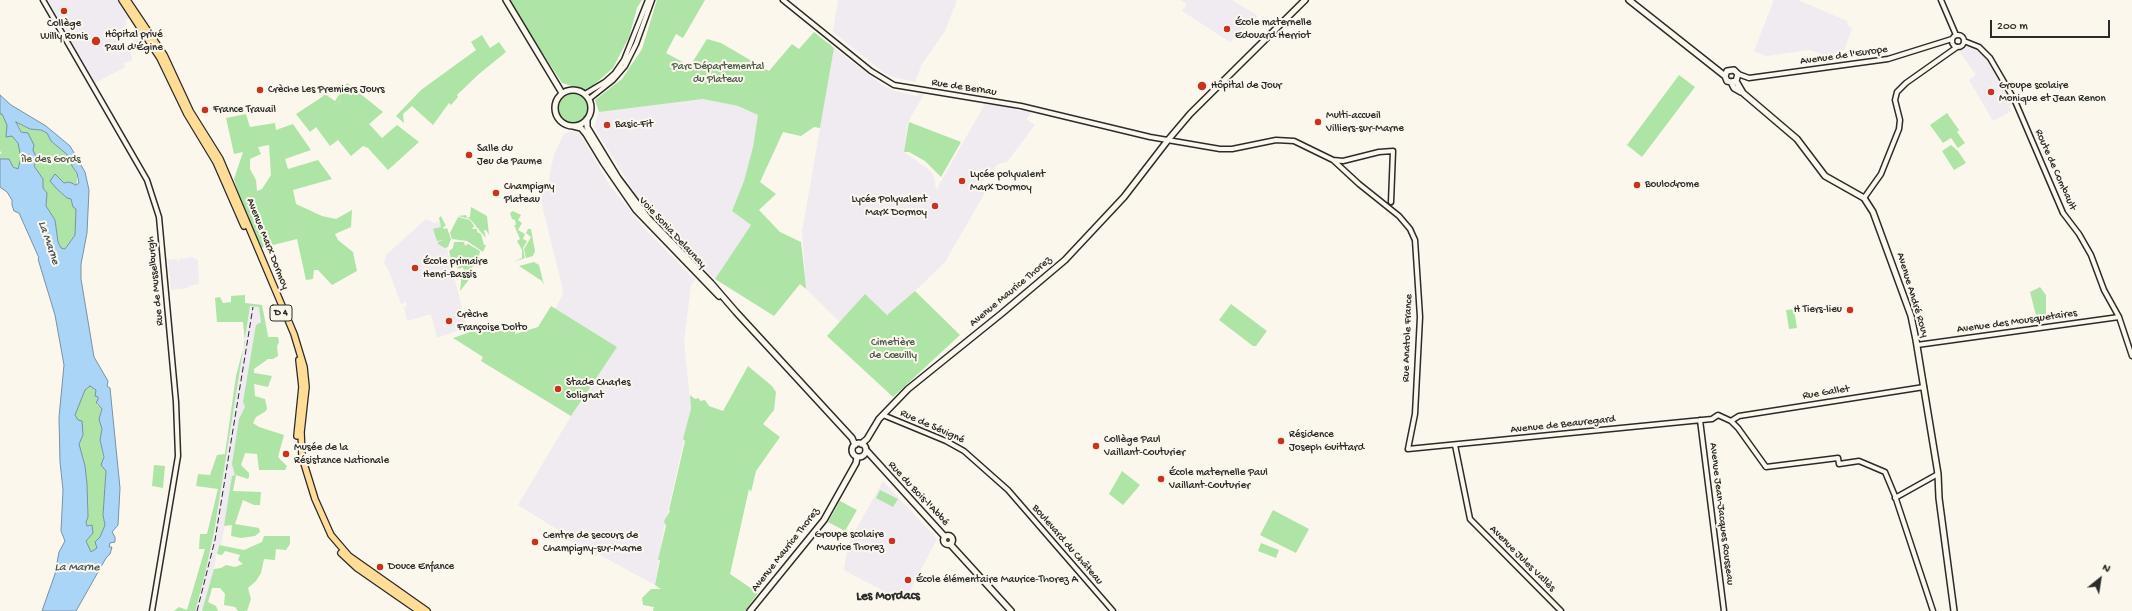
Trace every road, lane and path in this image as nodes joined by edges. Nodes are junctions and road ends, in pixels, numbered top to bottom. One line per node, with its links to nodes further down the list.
1 (43, 0): 47 (street, Rue de Musselburgh)
2 (122, 0): 48 (main road, Avenue Marx Dormoy / D 4)
3 (127, 0): 49 (main road, Avenue Marx Dormoy / D 4)
4 (506, 0): 20 (main road)
5 (648, 0): 21 (street)
6 (652, 0): 21 (street)
7 (783, 0): 24 (street, Rue de Bernau)
8 (1304, 0): 24 (main road, Avenue Maurice Thorez)
9 (1629, 0): 15 (main road)
10 (1941, 0): 11 (street)
11 (1956, 35): 12 (street); 13 (street)
12 (1952, 39): 14 (street); 17 (street, Avenue de l'Europe)
13 (1964, 41): 14 (street); 31 (street, Route de Combault)
14 (1957, 47): 28 (street)
15 (1715, 69): 16 (main road); 18 (main road)
16 (1728, 71): 17 (main road); 18 (main road)
17 (1738, 74): 19 (main road)
18 (1725, 76): 19 (main road, Avenue André Rouy)
19 (1733, 81): 28 (main road, Avenue André Rouy)
20 (562, 92): 21 (main road); 23 (main road)
21 (587, 97): 22 (main road)
22 (587, 119): 23 (main road); 30 (main road, Voie Sonia Delaunay)
23 (573, 126): 30 (main road, Voie Sonia Delaunay)
24 (1169, 140): 25 (street, Rue de Bernau); 35 (main road, Avenue Maurice Thorez)
25 (1333, 160): 26 (street); 27 (street, Rue Anatole France)
26 (1343, 161): 27 (street); 29 (street)
27 (1342, 166): 41 (street, Rue Anatole France)
28 (1864, 198): 32 (main road, Avenue André Rouy)
29 (1391, 202)
30 (736, 312): 39 (main road, Voie Sonia Delaunay)
31 (2118, 317): 32 (street, Avenue des Mousquetaires); 33 (street, Route de Combault)
32 (1917, 345): 34 (main road, Avenue André Rouy)
33 (2132, 356)
34 (1924, 387): 37 (street, Rue Gallet); 44 (main road, Avenue André Rouy)
35 (883, 415): 38 (main road, Avenue Maurice Thorez); 42 (main road, Avenue Maurice Thorez); 45 (street, Rue de Sévigné)
36 (1700, 420): 37 (street, Avenue de Beauregard); 40 (street, Avenue de Beauregard); 54 (street, Avenue Jean-Jacques Rousseau)
37 (1731, 422): 46 (street)
38 (861, 444): 39 (main road); 42 (main road, Rue du Bois-l'Abbé)
39 (855, 445): 43 (main road)
40 (1455, 445): 41 (street, Avenue de Beauregard); 53 (street, Avenue Jules Vallès)
41 (1408, 449)
42 (865, 451): 43 (main road); 51 (main road, Rue du Bois-l'Abbé)
43 (857, 457): 50 (main road, Avenue Maurice Thorez)
44 (1938, 474): 46 (street); 56 (main road, Avenue André Rouy)
45 (1008, 490): 52 (street, Boulevard du Château)
46 (1895, 498): 55 (street)
47 (152, 611)
48 (419, 611)
49 (427, 611)
50 (750, 611)
51 (1011, 611)
52 (1113, 611)
53 (1561, 611)
54 (1724, 611)
55 (1933, 611)
56 (1954, 611)

